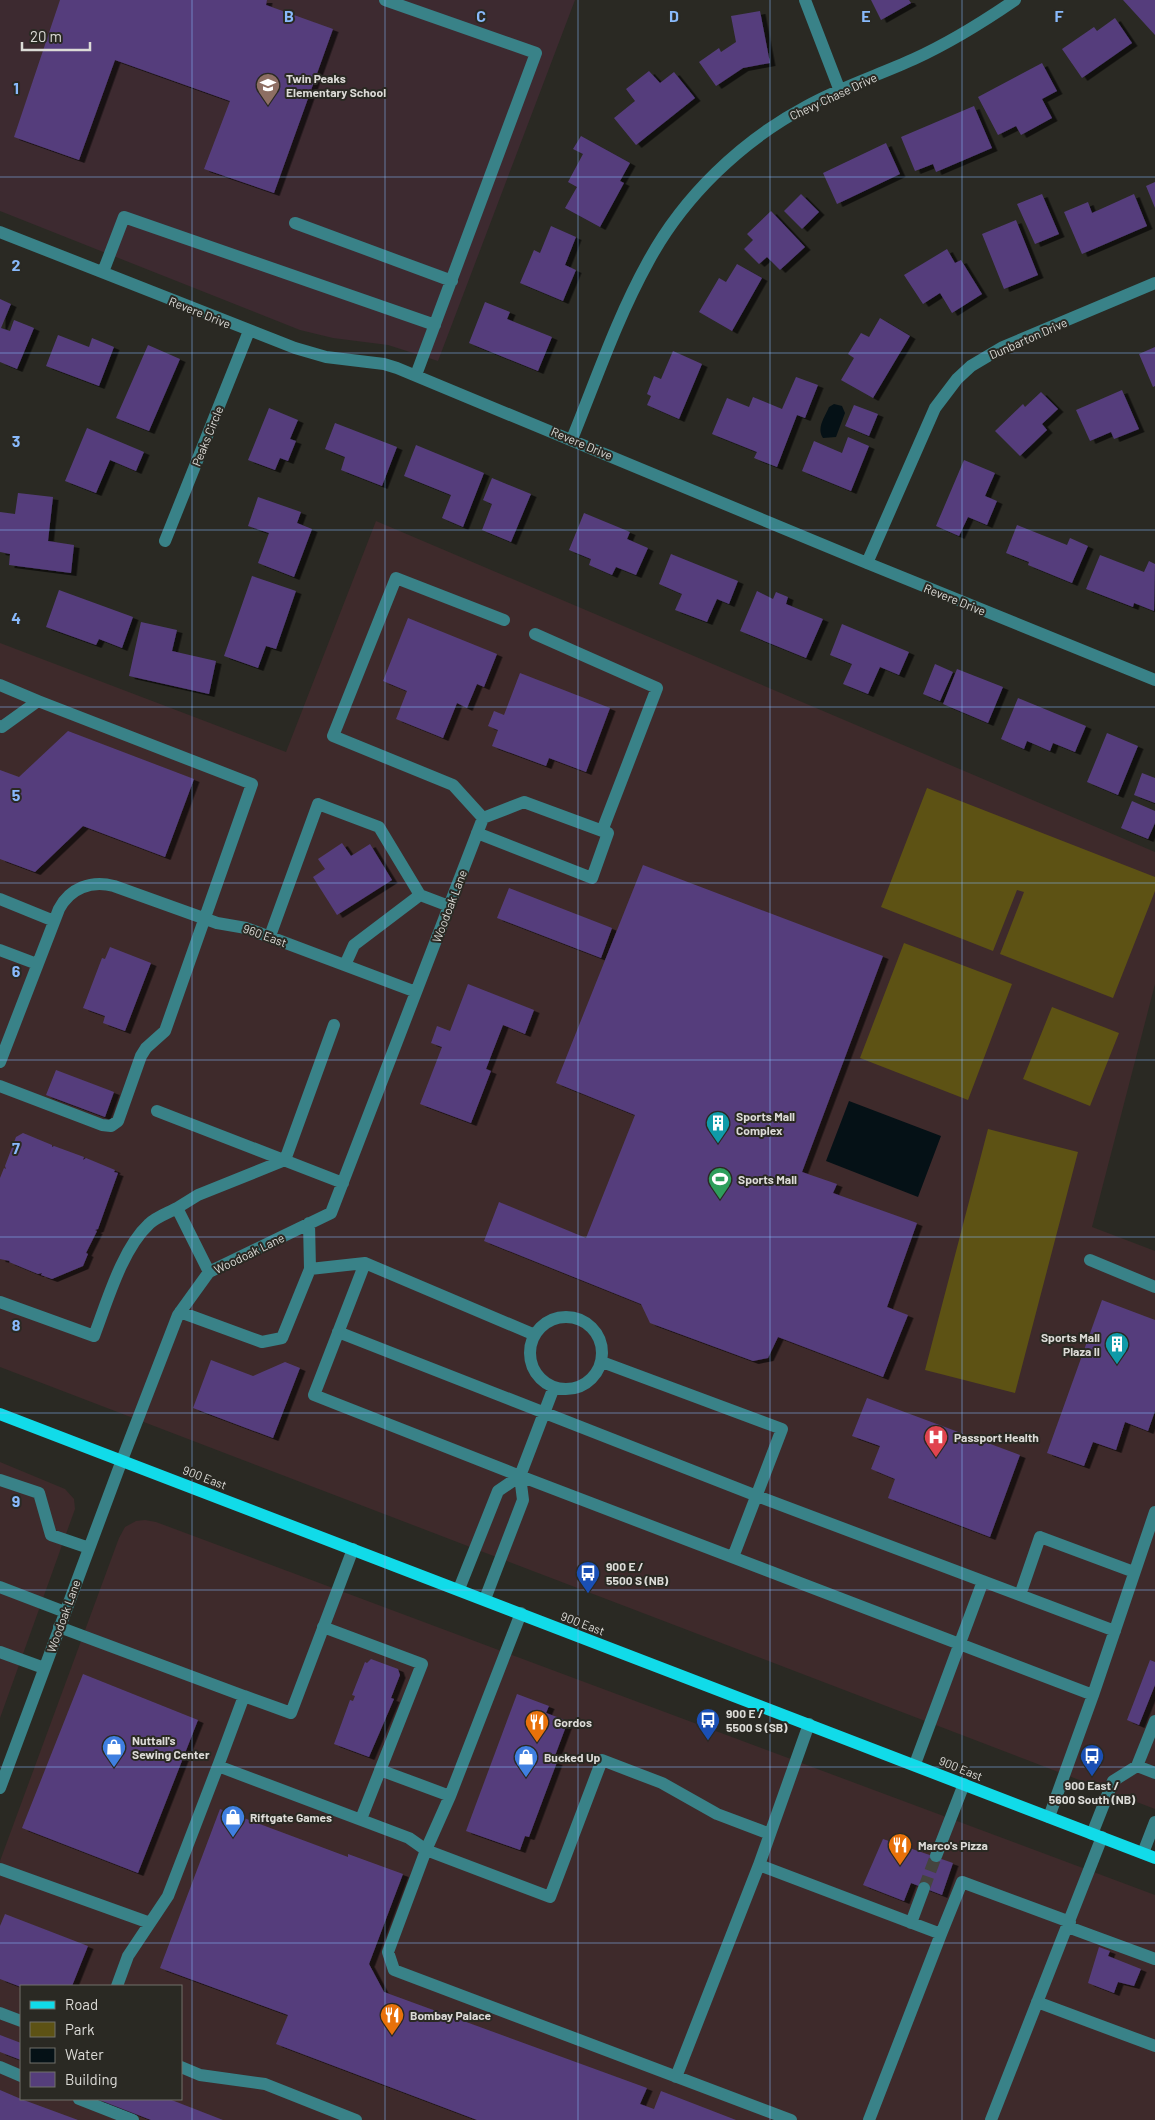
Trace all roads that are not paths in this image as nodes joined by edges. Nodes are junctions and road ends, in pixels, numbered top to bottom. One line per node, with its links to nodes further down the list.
1 (386, 0): 8 (street)
2 (805, 0): 4 (street)
3 (1015, 0): 4 (street, Chevy Chase Drive)
4 (840, 91): 13 (street, Chevy Chase Drive)
5 (295, 223): 8 (street)
6 (0, 232): 7 (street, Revere Drive)
7 (103, 272): 10 (street); 11 (street, Revere Drive)
8 (452, 281): 10 (street)
9 (1155, 283): 15 (street, Dunbarton Drive)
10 (435, 325): 12 (street)
11 (249, 331): 12 (street, Revere Drive); 14 (street, Peaks Circle)
12 (416, 375): 13 (street, Revere Drive)
13 (572, 439): 15 (street, Revere Drive)
14 (164, 541)
15 (867, 564): 18 (street, Revere Drive)
16 (504, 620): 22 (street)
17 (535, 634): 23 (street)
18 (1155, 680)
19 (0, 685): 20 (street)
20 (38, 701): 21 (street); 28 (street)
21 (0, 726)
22 (483, 818): 23 (street); 24 (street, Woodoak Lane)
23 (602, 831): 24 (street)
24 (477, 833): 27 (street, Woodoak Lane)
25 (420, 894): 27 (street); 30 (street); 33 (street)
26 (0, 900): 29 (street)
27 (449, 906): 34 (street, Woodoak Lane)
28 (203, 919): 29 (street, 960 East); 30 (street, 960 East); 38 (street)
29 (54, 921): 32 (street)
30 (270, 936): 33 (street, 960 East)
31 (0, 950): 32 (street)
32 (37, 964): 36 (street)
33 (346, 966): 34 (street, 960 East)
34 (416, 992): 41 (street, Woodoak Lane)
35 (334, 1025): 40 (street)
36 (5, 1032): 37 (street)
37 (0, 1062)
38 (0, 1086)
39 (157, 1111): 40 (street)
40 (285, 1160): 41 (street); 42 (street)
41 (343, 1183): 43 (street, Woodoak Lane)
42 (177, 1208): 47 (street); 49 (street)
43 (310, 1223): 46 (street); 47 (street, Woodoak Lane)
44 (1090, 1260): 48 (street)
45 (365, 1263): 46 (street); 51 (street); 52 (street)
46 (310, 1269): 50 (street)
47 (209, 1272): 50 (street, Woodoak Lane)
48 (1155, 1287)
49 (0, 1302)
50 (180, 1312): 57 (street, Woodoak Lane)
51 (338, 1332): 56 (street); 58 (street)
52 (535, 1336): 53 (street); 54 (street)
53 (602, 1362): 54 (street); 60 (street)
54 (554, 1387): 56 (street)
55 (0, 1414): 57 (main road, 900 East)
56 (544, 1414): 58 (street); 60 (street)
57 (122, 1460): 62 (street, Woodoak Lane); 63 (main road, 900 East)
58 (520, 1476): 64 (street); 68 (street); 70 (street)
59 (0, 1480): 62 (street)
60 (757, 1496): 64 (street); 66 (street)
61 (1155, 1512): 65 (street)
62 (89, 1548): 71 (street, Woodoak Lane)
63 (353, 1549): 68 (main road, 900 East); 74 (street)
64 (733, 1557): 76 (street)
65 (1134, 1572): 69 (street); 75 (street)
66 (983, 1581): 69 (street); 76 (street)
67 (0, 1587): 71 (street)
68 (459, 1590): 70 (main road, 900 East)
69 (1020, 1595): 75 (street)
70 (485, 1600): 72 (main road, 900 East)
71 (64, 1612): 73 (street, Woodoak Lane)
72 (520, 1613): 82 (main road, 900 East); 90 (street)
73 (59, 1627): 78 (street, Woodoak Lane); 80 (street)
74 (324, 1627): 80 (street); 86 (street)
75 (1115, 1631): 79 (street)
76 (960, 1644): 79 (street); 83 (street)
77 (0, 1652): 78 (street)
78 (44, 1668): 89 (street, Woodoak Lane)
79 (1094, 1695): 91 (street)
80 (244, 1696): 84 (street)
81 (1155, 1721): 85 (street)
82 (809, 1724): 83 (main road, 900 East); 94 (street)
83 (915, 1764): 88 (main road, 900 East)
84 (218, 1766): 92 (street); 103 (street)
85 (1137, 1766): 87 (street); 95 (street)
86 (380, 1770): 90 (street); 92 (street)
87 (1155, 1773)
88 (964, 1784): 91 (main road, 900 East); 98 (street)
89 (0, 1788)
90 (450, 1796): 96 (street)
91 (1049, 1817): 95 (main road, 900 East)
92 (361, 1819): 96 (street)
93 (1155, 1822): 97 (street)
94 (770, 1834): 96 (street); 100 (street)
95 (1097, 1836): 97 (main road, 900 East); 105 (street)
96 (426, 1850): 116 (street)
97 (1143, 1853): 99 (main road, 900 East)
98 (936, 1856)
99 (1155, 1858)
100 (759, 1865): 104 (street); 116 (street)
101 (0, 1869): 103 (street)
102 (924, 1888): 104 (street)
103 (150, 1923): 108 (street)
104 (911, 1923): 106 (street)
105 (1069, 1925): 106 (street); 107 (street); 109 (street)
106 (941, 1934): 121 (street)
107 (1152, 1956)
108 (117, 1985)
109 (1037, 2002): 112 (street); 122 (street)
110 (0, 2013): 111 (street)
111 (20, 2021)
112 (1155, 2046)
113 (0, 2067): 115 (street)
114 (182, 2068): 119 (street)
115 (20, 2076)
116 (676, 2077): 120 (street)
117 (82, 2100): 118 (street)
118 (133, 2120)
119 (356, 2120)
120 (791, 2120)
121 (869, 2120)
122 (991, 2120)

